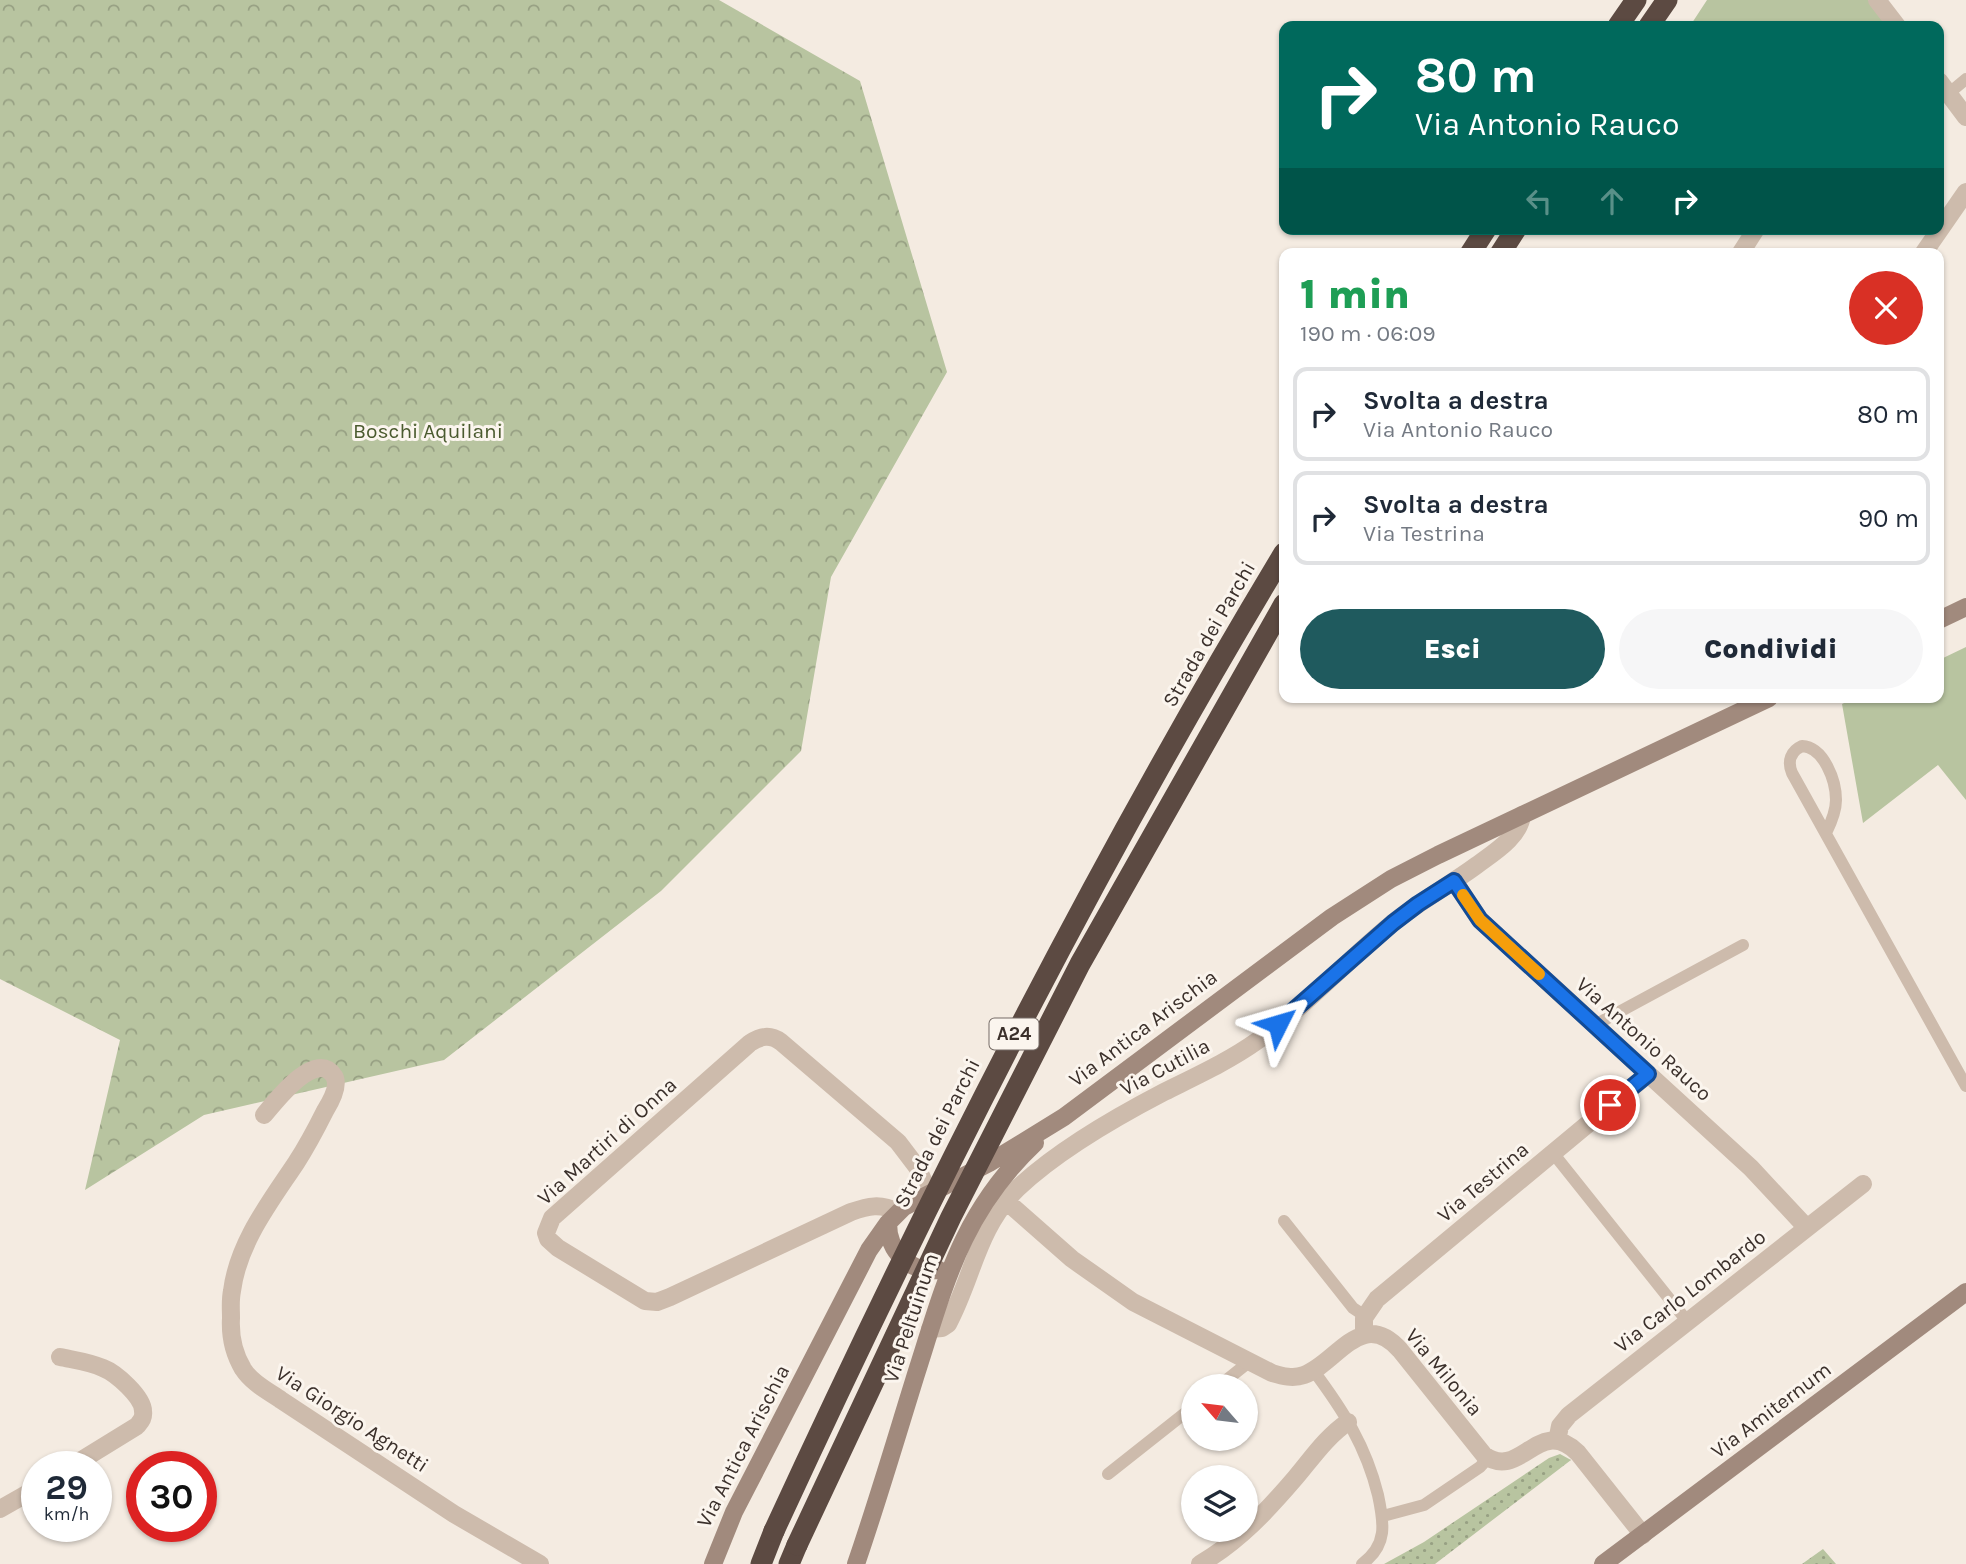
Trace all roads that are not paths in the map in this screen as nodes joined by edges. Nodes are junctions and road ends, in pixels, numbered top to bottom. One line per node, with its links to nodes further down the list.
1 (1636, 0): 4 (highway)
2 (1667, 0): 5 (highway)
3 (1877, 0): 6 (street)
4 (1621, 21)
5 (1652, 21)
6 (1891, 21)
7 (1966, 79): 8 (lane)
8 (1944, 87): 9 (street)
9 (1966, 117)
10 (1966, 192): 11 (street)
11 (1944, 224)
12 (1279, 562): 57 (highway, Strada dei Parchi / A24, bridge)
13 (1966, 607): 15 (main road)
14 (1279, 613): 54 (highway, A24, bridge)
15 (1944, 618)
16 (1758, 703): 17 (main road, Via Antica Arischia)
17 (1521, 815): 19 (street, Via Cutilia); 25 (main road, Via Antica Arischia)
18 (1826, 833): 18 (lane); 23 (lane)
19 (1454, 881): 21 (street, Via Antonio Rauco); 29 (street, Via Cutilia)
20 (1743, 946): 21 (lane)
21 (1595, 1025): 22 (street, Via Antonio Rauco)
22 (1648, 1074): 26 (street, Via Testrina); 32 (street, Via Antonio Rauco)
23 (1966, 1086)
24 (264, 1115): 55 (street, Via Giorgio Agnetti)
25 (1063, 1116): 28 (main road, Via Antica Arischia); 33 (main road, Via Peltuinum)
26 (1553, 1153): 36 (street, Via Testrina); 37 (lane)
27 (1863, 1184): 32 (street, Via Carlo Lombardo)
28 (929, 1193): 30 (main road, Via Antica Arischia); 30 (street, Via Martiri di Onna); 33 (main road)
29 (1006, 1201): 38 (street, Via Cutilia); 41 (street)
30 (892, 1217): 34 (main road); 56 (main road, Via Antica Arischia)
31 (1284, 1220): 36 (lane)
32 (1807, 1228): 37 (street, Via Carlo Lombardo)
33 (961, 1241): 34 (main road, Via Peltuinum)
34 (950, 1267): 38 (main road, Via Peltuinum)
35 (1965, 1294): 53 (main road, Via Amiternum)
36 (1365, 1316): 39 (street)
37 (1688, 1321): 46 (street, Via Carlo Lombardo)
38 (930, 1329): 58 (main road, Via Peltuinum)
39 (1364, 1334): 42 (street); 48 (street, Via Milonia)
40 (60, 1357): 47 (street)
41 (1249, 1362): 42 (street); 43 (lane)
42 (1313, 1370): 45 (lane)
43 (1234, 1374)
44 (1181, 1416): 49 (lane)
45 (1348, 1422): 52 (lane); 59 (street)
46 (1557, 1441): 48 (street); 53 (street)
47 (96, 1451)
48 (1488, 1458): 52 (lane)
49 (1108, 1474)
50 (21, 1497): 51 (street)
51 (0, 1508)
52 (1383, 1516): 60 (lane)
53 (1643, 1535): 61 (main road, Via Amiternum)
54 (793, 1555)
55 (540, 1564)
56 (713, 1564)
57 (761, 1564)
58 (856, 1564)
59 (1200, 1564)
60 (1363, 1564)
61 (1604, 1564)

